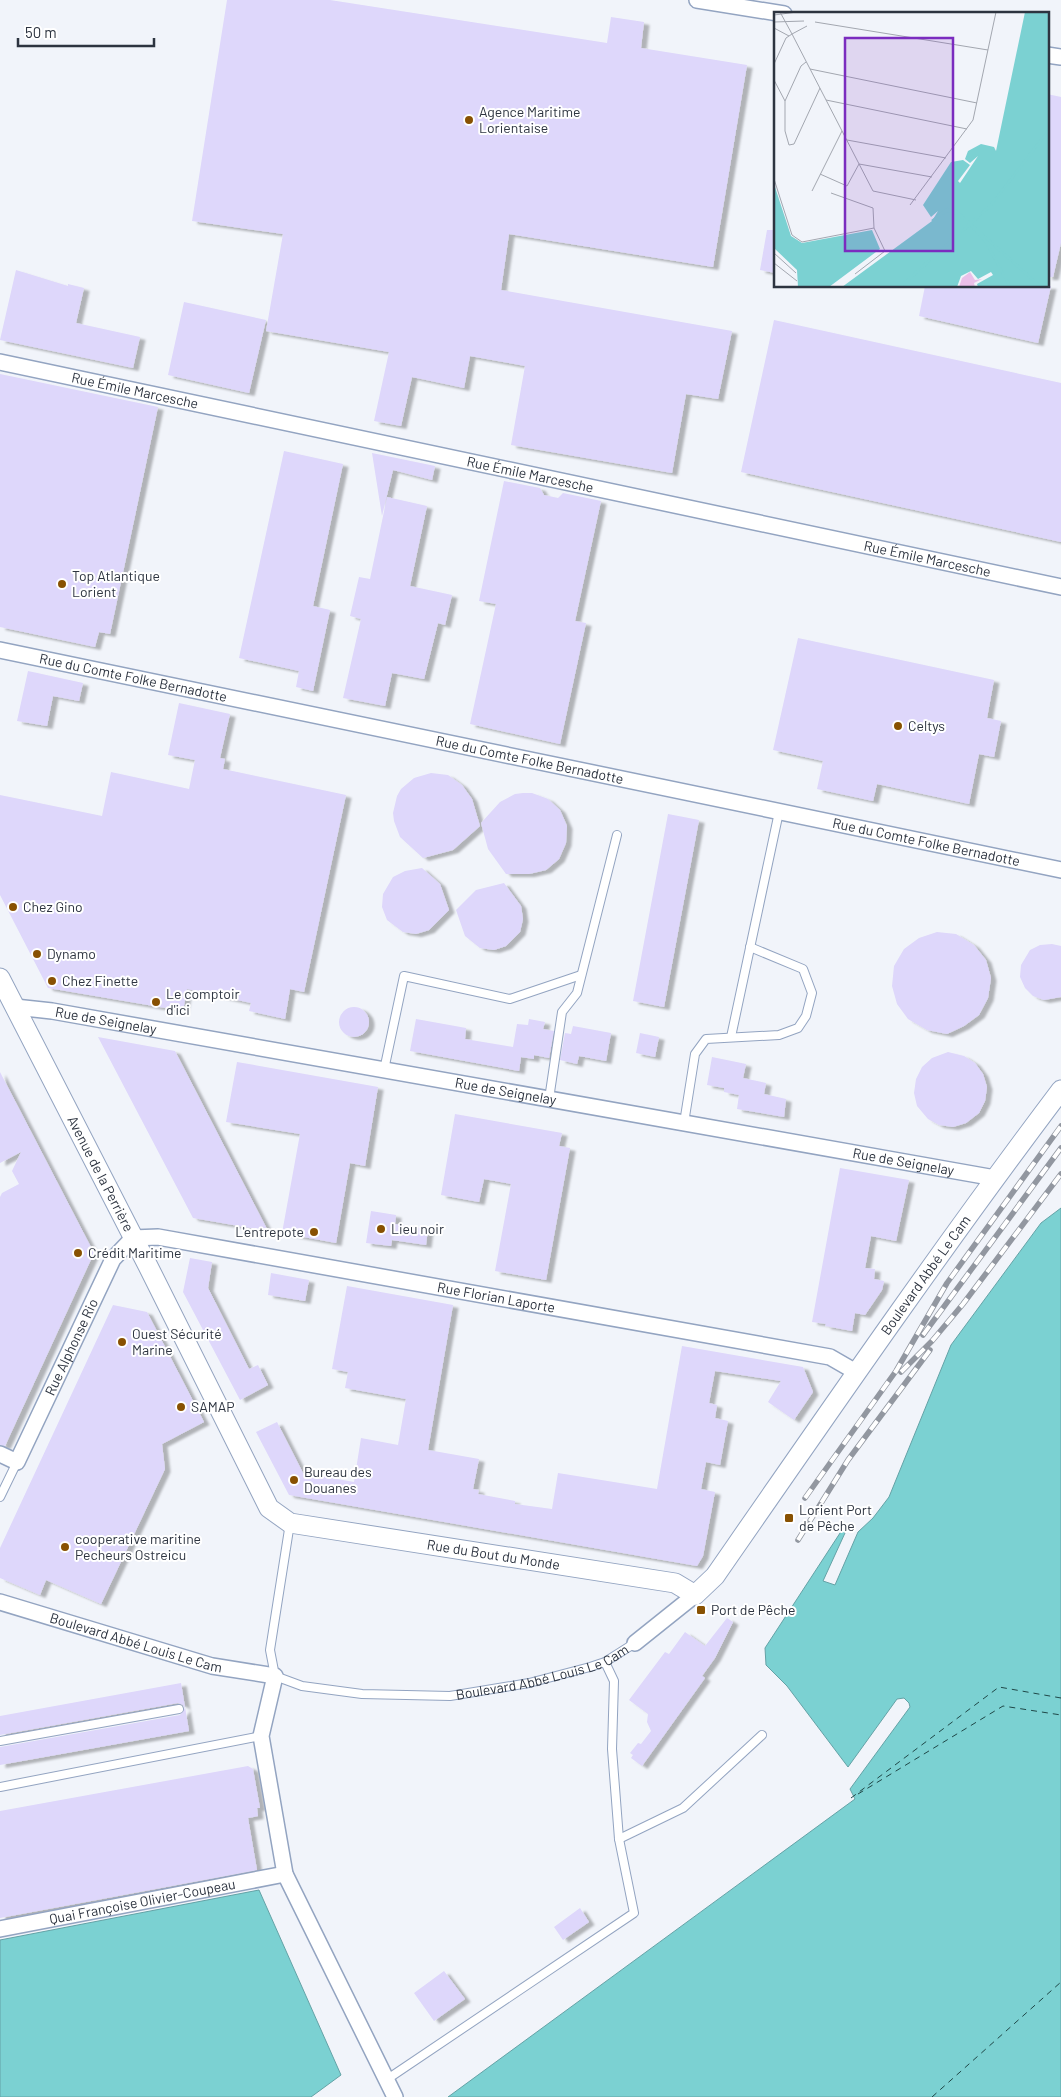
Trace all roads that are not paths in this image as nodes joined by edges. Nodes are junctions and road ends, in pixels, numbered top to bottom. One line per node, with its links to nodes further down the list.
1 (697, 0): 2 (street)
2 (774, 12)
3 (1048, 55): 4 (street)
4 (1061, 57)
5 (0, 362): 6 (street, Rue Émile Marcesche)
6 (1061, 587)
7 (0, 650): 8 (street, Rue du Comte Folke Bernadotte)
8 (779, 812): 10 (street, Rue du Comte Folke Bernadotte); 11 (lane)
9 (618, 835): 12 (lane)
10 (1061, 870)
11 (750, 948): 15 (lane); 15 (lane)
12 (581, 975): 16 (lane); 18 (lane)
13 (0, 978): 14 (street, Avenue de la Perrière)
14 (15, 1007): 16 (street, Rue de Seignelay); 21 (street, Avenue de la Perrière)
15 (731, 1037): 19 (lane)
16 (384, 1070): 18 (street, Rue de Seignelay)
17 (1061, 1090): 20 (street, Boulevard Abbé Le Cam)
18 (550, 1099): 19 (street, Rue de Seignelay)
19 (684, 1123): 20 (street, Rue de Seignelay)
20 (995, 1178): 22 (street, Boulevard Abbé Le Cam)
21 (133, 1238): 22 (street, Rue Florian Laporte); 24 (street, Rue Alphonse Rio); 26 (street, Avenue de la Perrière)
22 (856, 1372): 27 (street, Boulevard Abbé Louis Le Cam)
23 (0, 1454): 24 (street)
24 (17, 1462): 25 (lane)
25 (0, 1497)
26 (290, 1523): 27 (street, Rue du Bout du Monde); 31 (lane)
27 (695, 1595): 29 (street, Boulevard Abbé Louis Le Cam)
28 (0, 1602): 31 (street, Boulevard Abbé Louis Le Cam)
29 (635, 1643): 30 (lane, Boulevard Abbé Louis Le Cam)
30 (605, 1662): 31 (lane, Boulevard Abbé Louis Le Cam); 37 (lane)
31 (276, 1676): 34 (street)
32 (179, 1708): 35 (lane)
33 (762, 1735): 37 (lane)
34 (261, 1736): 36 (lane); 38 (street)
35 (0, 1741)
36 (0, 1787)
37 (619, 1839): 40 (lane)
38 (285, 1874): 39 (street, Quai Françoise Olivier-Coupeau); 40 (street)
39 (0, 1929)
40 (386, 2080): 41 (street)
41 (395, 2097)

